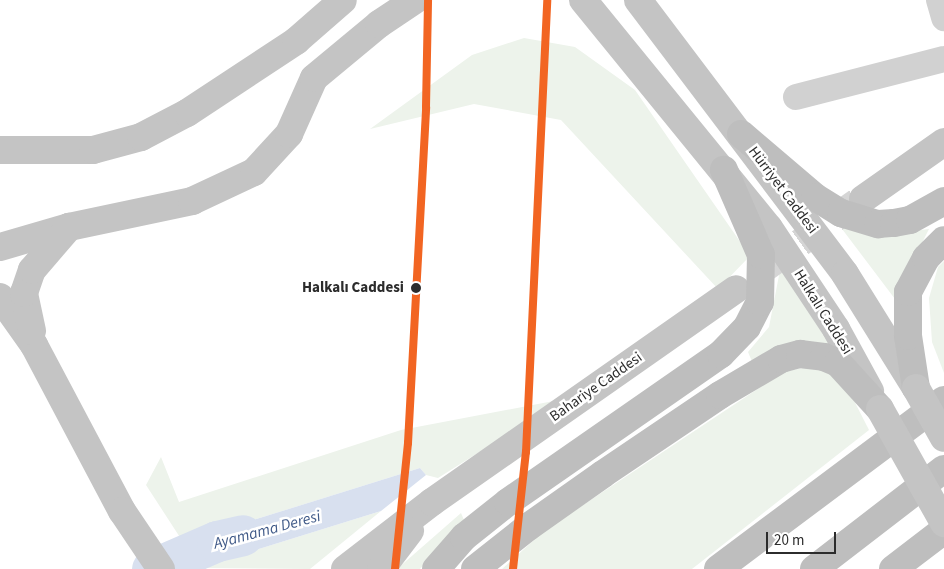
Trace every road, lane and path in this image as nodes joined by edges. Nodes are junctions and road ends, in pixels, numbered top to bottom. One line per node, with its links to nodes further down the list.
1 (343, 0): 11 (main road)
2 (415, 0): 15 (main road)
3 (583, 0): 12 (main road, Halkalı Caddesi)
4 (638, 0): 9 (main road, Hürriyet Caddesi)
5 (939, 0): 6 (street)
6 (944, 18)
7 (944, 59): 8 (street)
8 (796, 97)
9 (741, 134): 14 (highway); 21 (main road, Hürriyet Caddesi)
10 (944, 142): 13 (main road)
11 (0, 150)
12 (724, 170): 23 (main road, Halkalı Caddesi); 32 (highway)
13 (863, 198)
14 (944, 201)
15 (69, 227): 17 (main road); 20 (main road)
16 (944, 240): 21 (highway)
17 (0, 247)
18 (736, 289): 26 (main road, Bahariye Caddesi)
19 (0, 297): 20 (main road)
20 (34, 345): 29 (main road)
21 (916, 388): 24 (main road, Hürriyet Caddesi, bridge)
22 (944, 400): 34 (highway)
23 (880, 409): 27 (main road, Halkalı Caddesi, bridge); 33 (highway)
24 (944, 438)
25 (944, 469): 35 (highway)
26 (432, 502): 30 (main road, Bahariye Caddesi); 31 (main road)
27 (944, 523)
28 (944, 530): 36 (highway)
29 (161, 569)
30 (345, 569)
31 (381, 569)
32 (436, 569)
33 (476, 569)
34 (718, 569)
35 (814, 569)
36 (893, 569)

